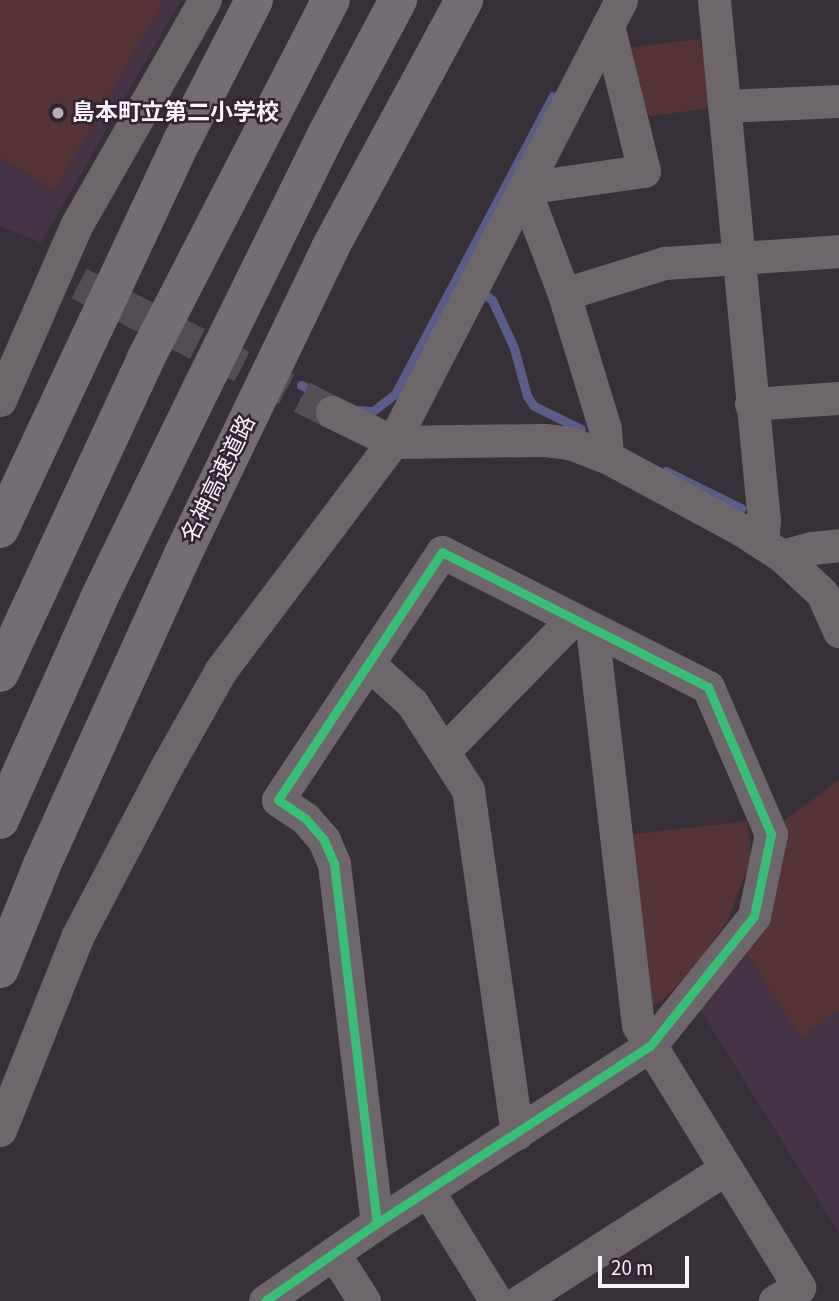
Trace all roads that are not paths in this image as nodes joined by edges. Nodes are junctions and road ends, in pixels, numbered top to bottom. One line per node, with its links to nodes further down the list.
1 (205, 0): 14 (street)
2 (254, 0): 20 (highway)
3 (331, 0): 26 (highway)
4 (398, 0): 28 (highway)
5 (464, 0): 29 (highway, 名神高速道路)
6 (714, 0): 9 (street)
7 (615, 13): 10 (street); 10 (street)
8 (839, 101): 9 (street)
9 (725, 106): 12 (street)
10 (524, 188): 13 (street); 18 (street)
11 (839, 251): 12 (street)
12 (738, 257): 13 (street); 16 (street)
13 (564, 294): 19 (street)
14 (2, 387)
15 (839, 398): 16 (street)
16 (751, 404): 22 (street)
17 (332, 412): 18 (street)
18 (393, 442): 19 (street); 31 (street)
19 (607, 457): 22 (street)
20 (0, 529)
21 (839, 545): 22 (street)
22 (772, 549): 24 (street)
23 (582, 624): 25 (street); 27 (street); 30 (street); 30 (street)
24 (839, 631)
25 (369, 664): 27 (street); 35 (street)
26 (0, 673)
27 (445, 750): 32 (street)
28 (0, 820)
29 (0, 969)
30 (650, 1046): 32 (street); 33 (street)
31 (0, 1130)
32 (517, 1135): 34 (street)
33 (726, 1168): 40 (street); 41 (street)
34 (428, 1191): 35 (street); 39 (street)
35 (377, 1223): 36 (street)
36 (334, 1254): 37 (street); 38 (street)
37 (265, 1301)
38 (365, 1301)
39 (496, 1301)
40 (520, 1301)
41 (775, 1301)

